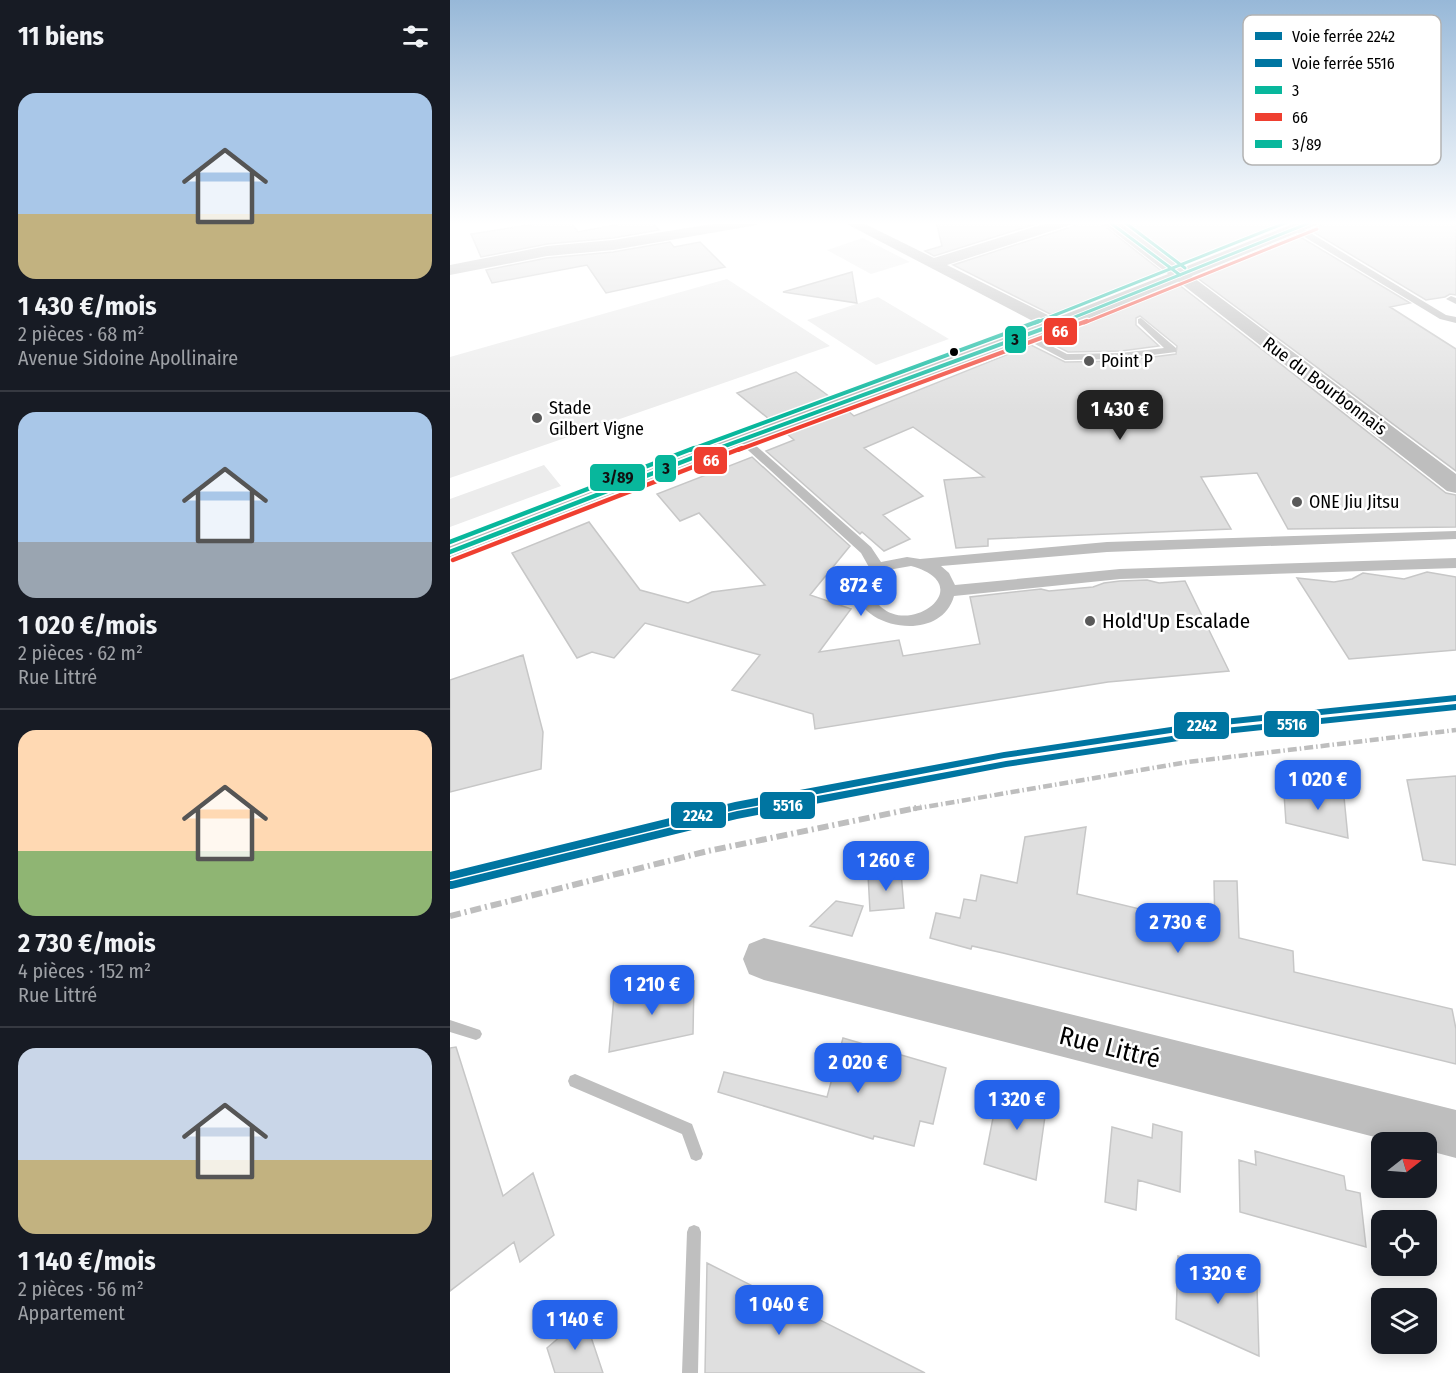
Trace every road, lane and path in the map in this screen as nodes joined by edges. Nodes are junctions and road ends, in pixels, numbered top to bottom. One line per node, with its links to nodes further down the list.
1 (975, 285): 7 (street)
2 (1155, 285): 7 (main road)
3 (1193, 285): 10 (street, Rue du Bourbonnais)
4 (1390, 285): 5 (lane)
5 (1456, 320)
6 (1141, 321): 8 (lane)
7 (1054, 325): 8 (main road)
8 (1023, 335): 9 (main road)
9 (742, 439): 15 (main road); 20 (lane)
10 (1456, 486)
11 (1456, 535): 12 (lane)
12 (1376, 537): 13 (lane); 19 (lane)
13 (1215, 542): 14 (lane); 21 (lane)
14 (1107, 547): 16 (lane); 22 (lane)
15 (450, 552)
16 (1018, 555): 17 (lane); 23 (lane)
17 (922, 563): 20 (lane); 24 (lane)
18 (1456, 564): 19 (lane)
19 (1396, 565): 21 (lane)
20 (878, 570): 24 (lane)
21 (1227, 570): 22 (lane)
22 (1120, 574): 23 (lane)
23 (1028, 582): 24 (lane)
24 (950, 591)
25 (764, 959): 26 (street, Rue Littré)
26 (1456, 1134)

